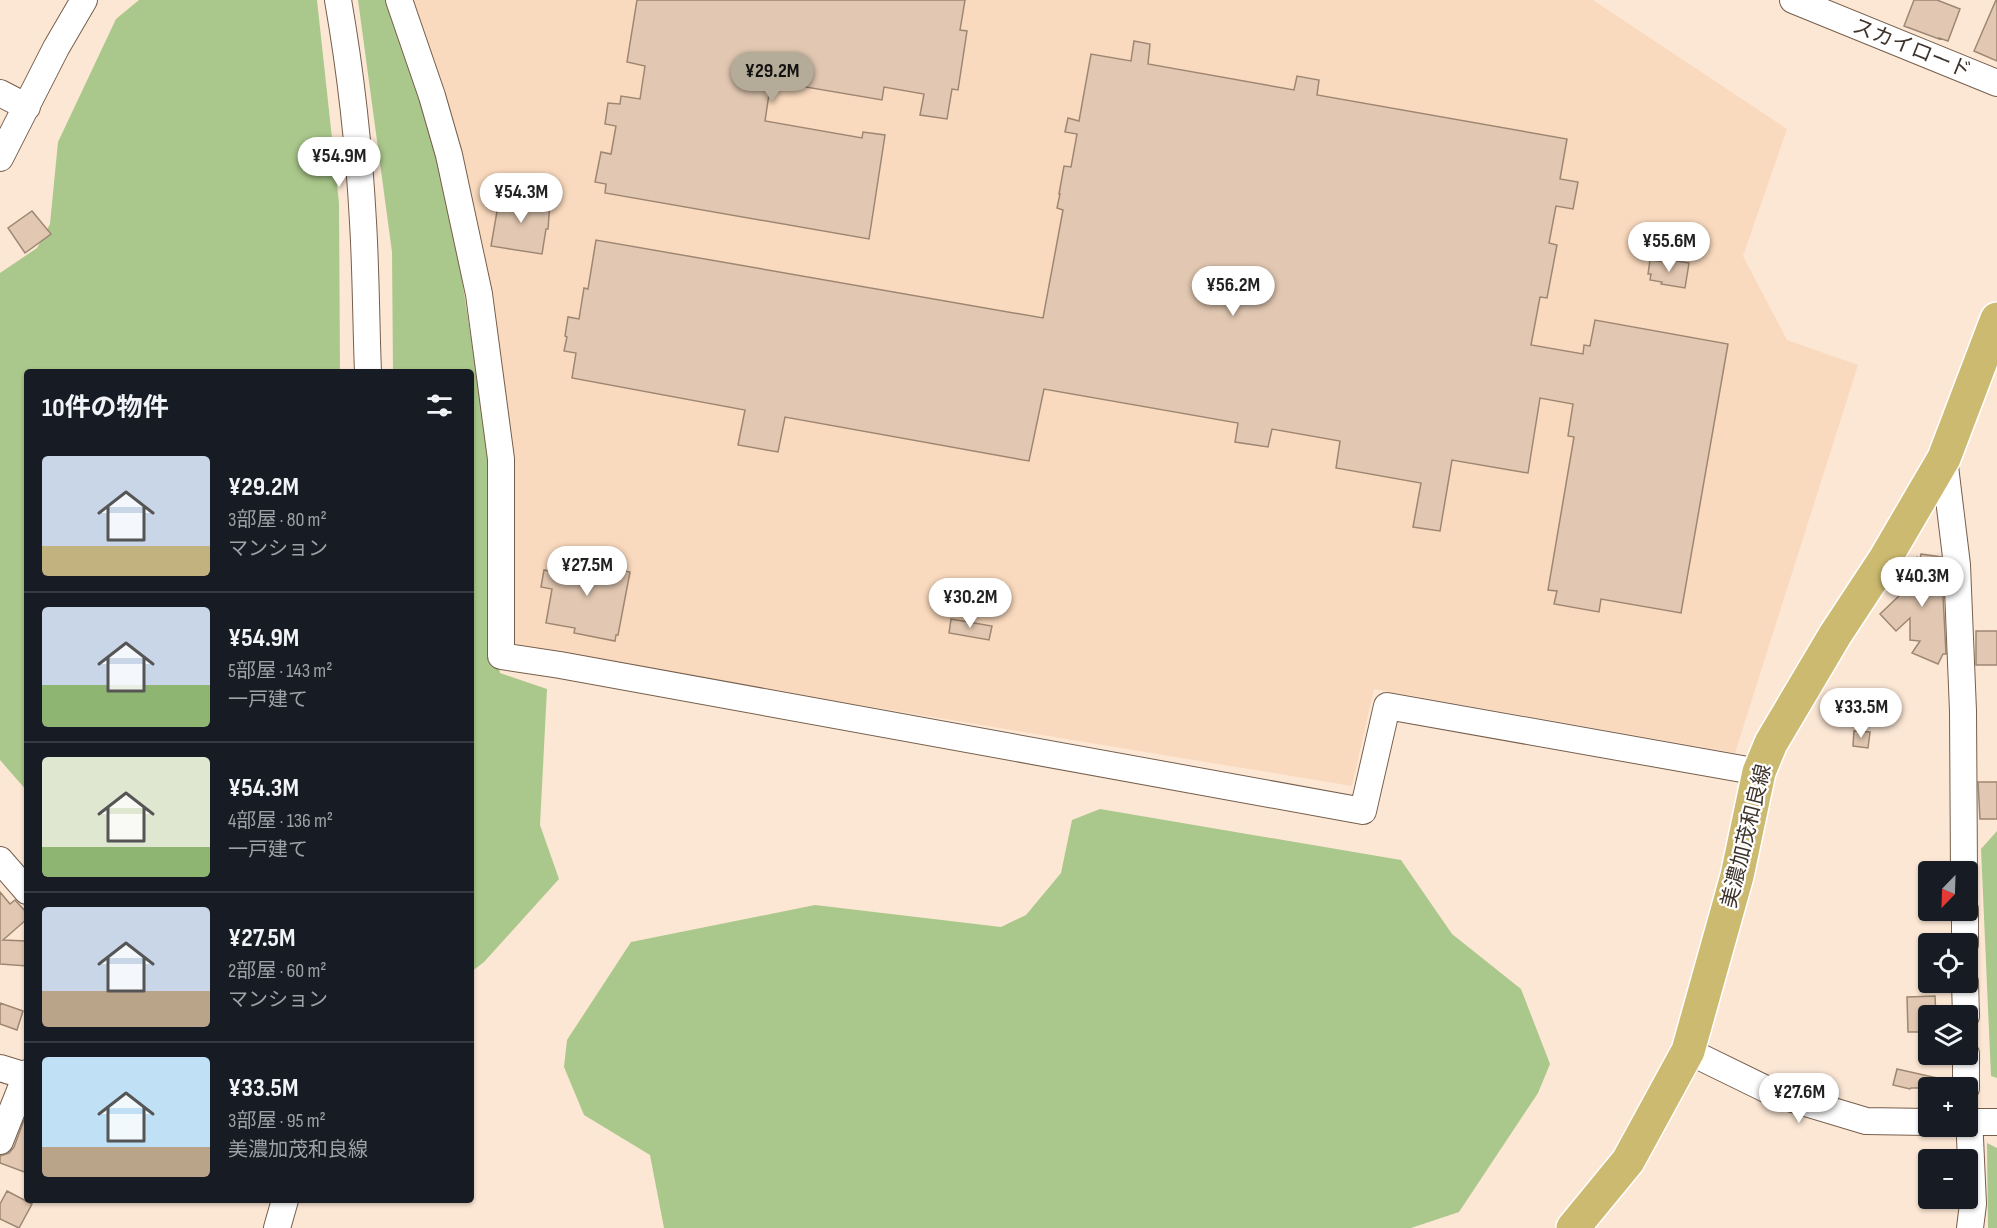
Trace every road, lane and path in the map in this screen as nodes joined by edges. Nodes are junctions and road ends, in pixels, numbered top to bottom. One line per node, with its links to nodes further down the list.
1 (84, 0): 7 (street)
2 (338, 0): 10 (street)
3 (399, 0): 12 (street)
4 (1793, 0): 5 (street, スカイロード)
5 (1997, 83)
6 (0, 93): 7 (street)
7 (27, 107): 8 (street)
8 (0, 158)
9 (1997, 319): 11 (main road, 美濃加茂和良線)
10 (368, 369)
11 (1944, 458): 12 (main road, 美濃加茂和良線); 13 (street)
12 (1759, 772): 14 (main road, 美濃加茂和良線)
13 (1964, 861)
14 (1688, 1051): 18 (street); 25 (main road, 美濃加茂和良線)
15 (0, 1068): 16 (street)
16 (24, 1074)
17 (24, 1080): 22 (street)
18 (1918, 1122)
19 (1997, 1122): 20 (street)
20 (1978, 1127)
21 (1969, 1137): 26 (street)
22 (0, 1141)
23 (284, 1203): 24 (street)
24 (277, 1228)
25 (1573, 1228)
26 (1970, 1228)

